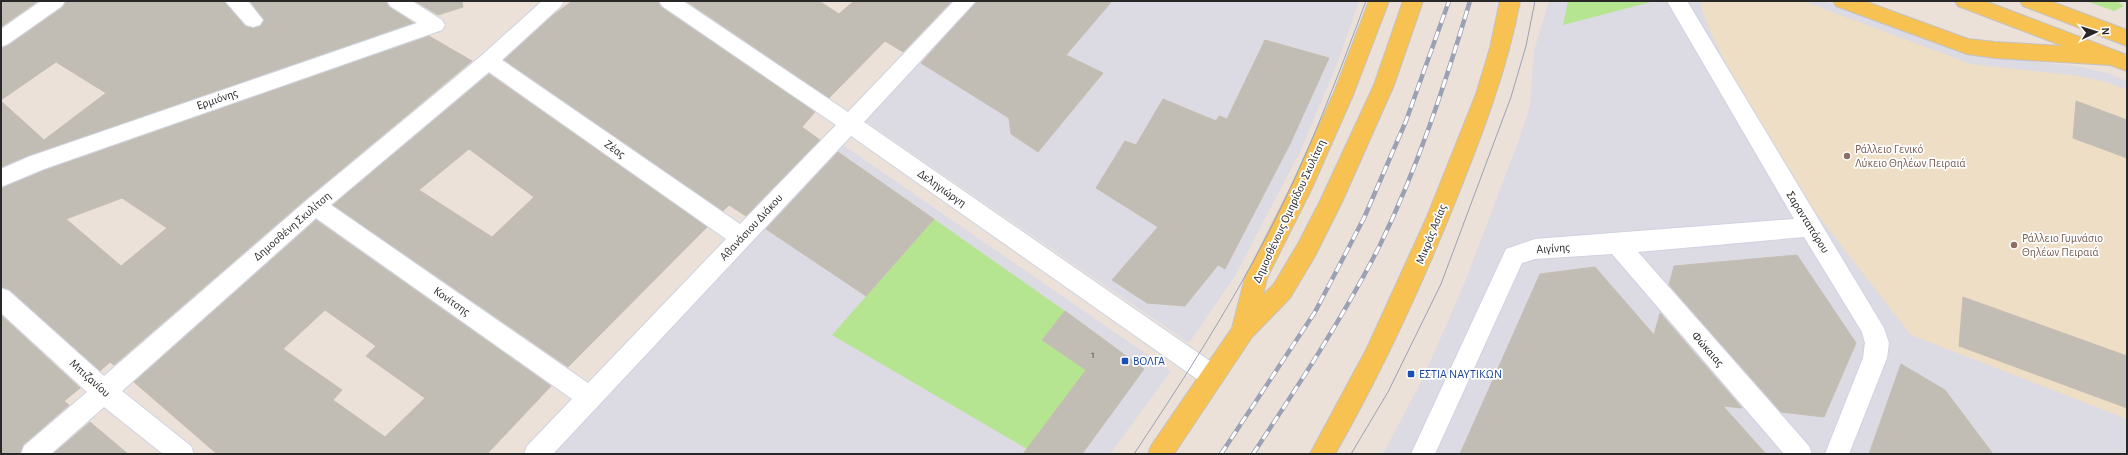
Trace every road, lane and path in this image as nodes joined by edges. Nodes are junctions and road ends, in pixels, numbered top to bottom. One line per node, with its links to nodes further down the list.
1 (55, 1): 18 (street)
2 (235, 1): 15 (street)
3 (397, 1): 22 (street, Ερμιόνης)
4 (554, 1): 20 (street, Δημοσθένη Σκυλίτση)
5 (669, 1): 21 (street, Δεληγιώργη)
6 (966, 1): 21 (street, Αθανάσιου Διάκου)
7 (1379, 1): 28 (main road, Δημοσθένους Ομηρίδου Σκυλίτση)
8 (1413, 1): 28 (main road)
9 (1510, 1): 16 (main road, Μικράς Ασίας)
10 (1520, 1): 16 (main road)
11 (1677, 1): 24 (street, Σαρανταπόρου)
12 (1843, 1): 19 (main road)
13 (1964, 1): 19 (main road)
14 (2030, 1): 17 (main road)
15 (254, 20)
16 (1502, 38): 36 (main road, Μικράς Ασίας)
17 (2127, 38)
18 (1, 39)
19 (2120, 60)
20 (488, 61): 23 (street, Δημοσθένη Σκυλίτση); 25 (street, Ζέας)
21 (849, 123): 25 (street, Αθανάσιου Διάκου); 29 (street, Δεληγιώργη)
22 (1, 178)
23 (315, 206): 30 (street, Δημοσθένη Σκυλίτση); 31 (street, Κονίτσης)
24 (1811, 227): 26 (street, Αιγίνης); 39 (street, Σαρανταπόρου)
25 (741, 237): 31 (street, Αθανάσιου Διάκου)
26 (1617, 244): 37 (street, Αιγίνης); 38 (street, Φώκαιας)
27 (1, 298): 30 (street, Μπιζανίου)
28 (1243, 332): 29 (main road, Δημοσθένους Ομηρίδου Σκυλίτση)
29 (1212, 376): 35 (main road, Δημοσθένους Ομηρίδου Σκυλίτση)
30 (104, 392): 32 (street, Δημοσθένη Σκυλίτση); 33 (street, Μπιζανίου)
31 (589, 397): 34 (street, Αθανάσιου Διάκου)
32 (33, 454)
33 (182, 454)
34 (536, 454)
35 (1160, 454)
36 (1322, 454)
37 (1423, 454)
38 (1800, 454)
39 (1838, 454)

